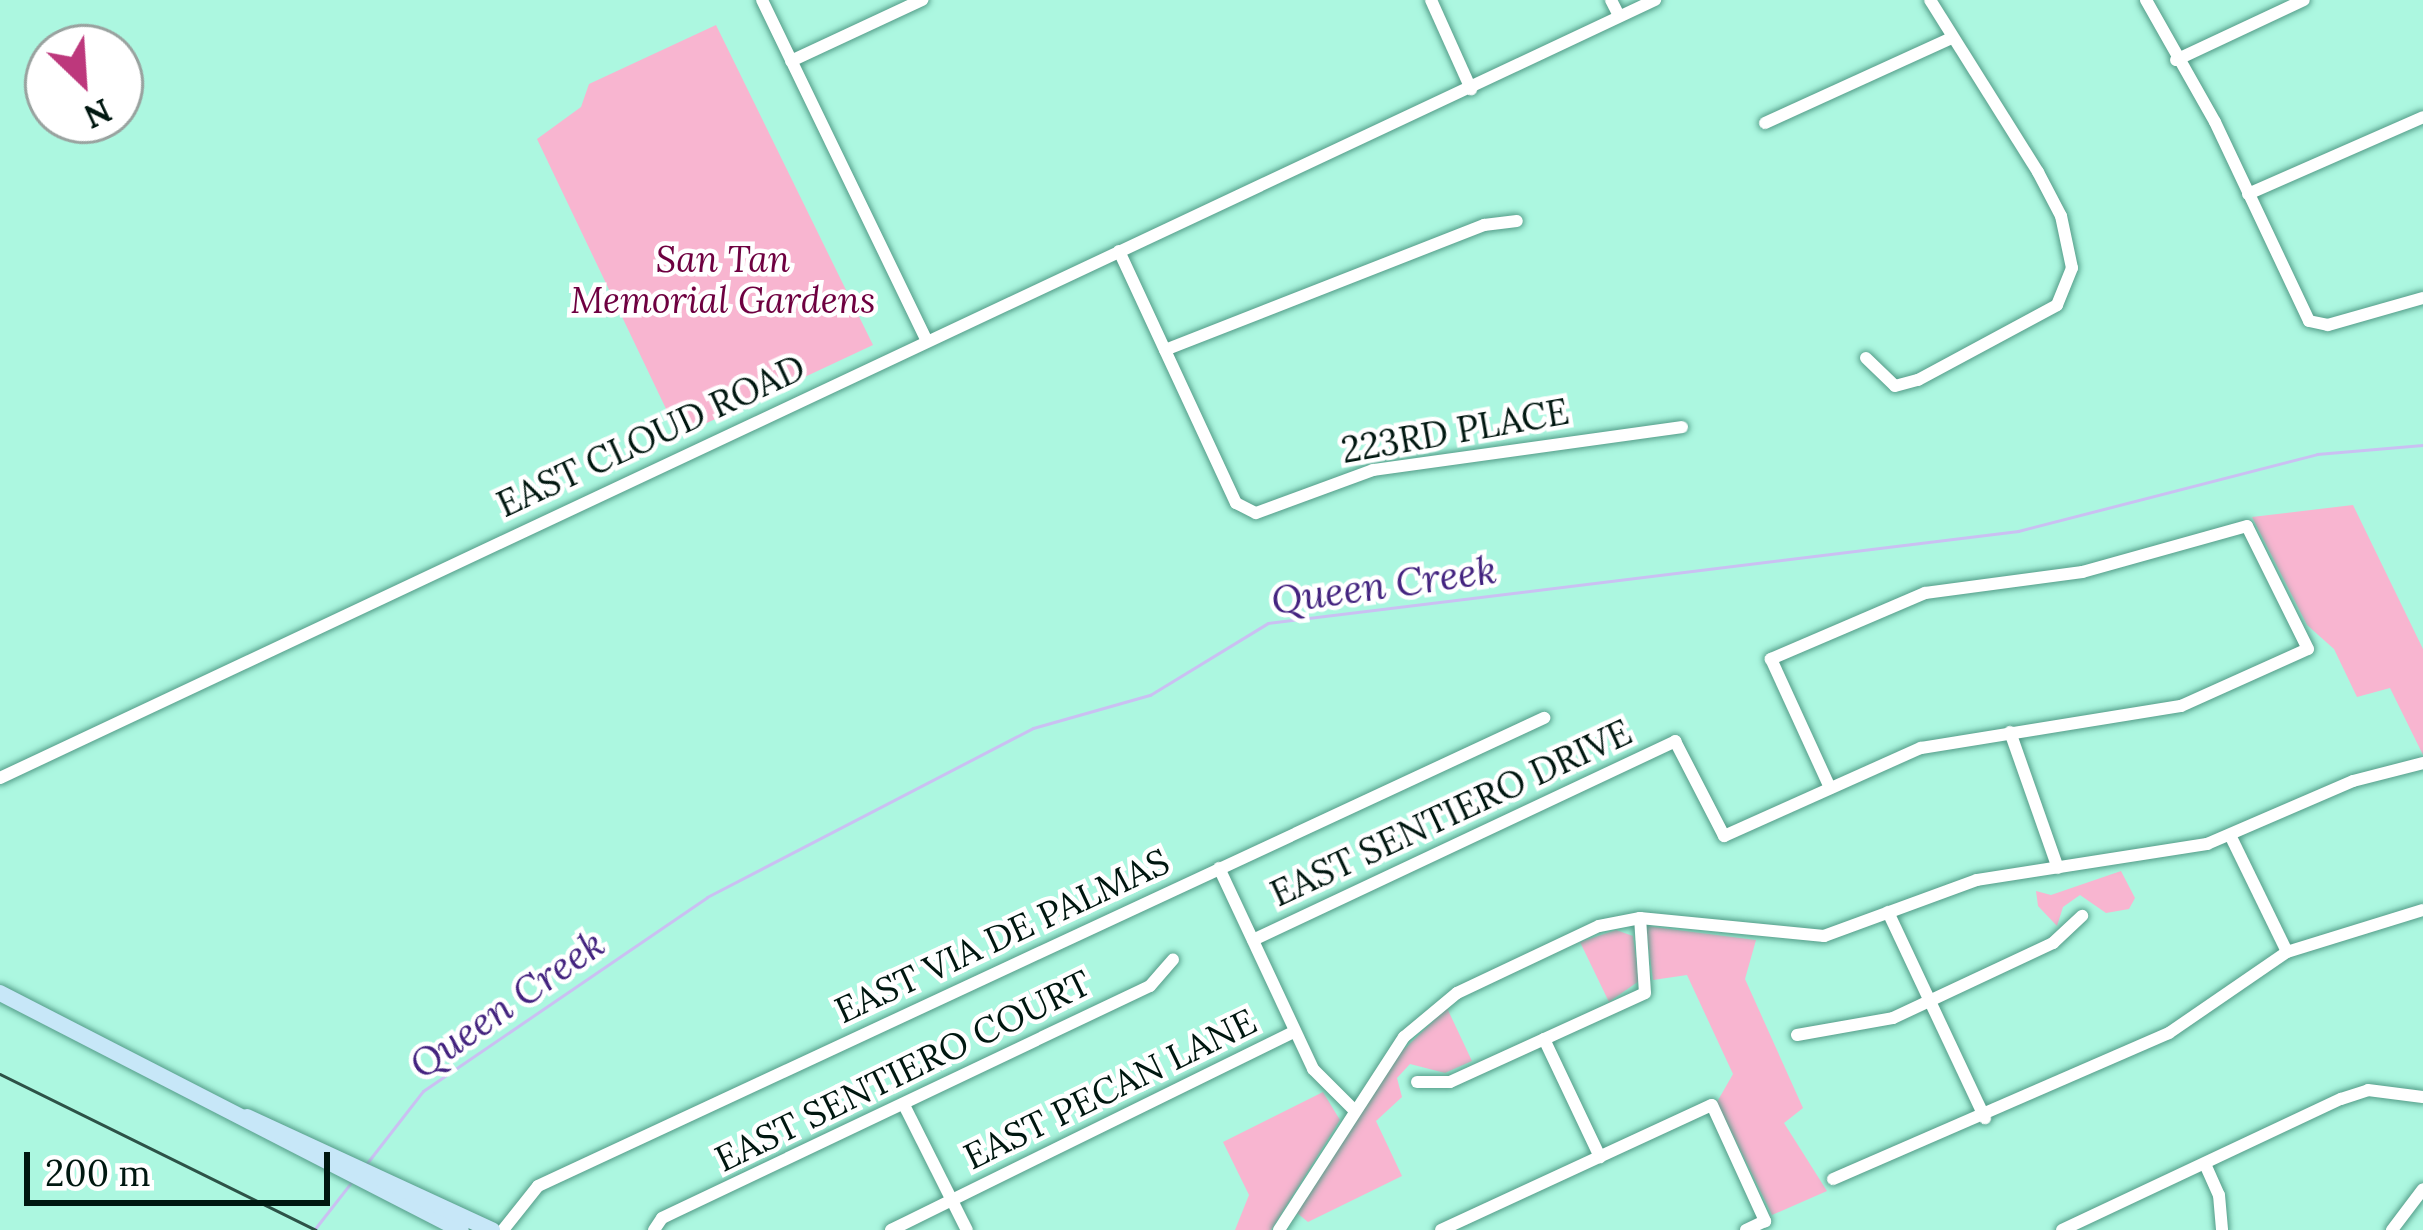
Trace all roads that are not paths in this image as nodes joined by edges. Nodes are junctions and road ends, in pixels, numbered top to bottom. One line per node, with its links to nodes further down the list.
1 (762, 0): 12 (street)
2 (922, 0): 12 (street)
3 (1431, 0): 13 (street)
4 (1611, 0): 9 (street)
5 (1655, 0): 9 (street, EAST CLOUD ROAD)
6 (1930, 0): 10 (street)
7 (2146, 0): 11 (street)
8 (2304, 0): 11 (street)
9 (1619, 16): 13 (street, EAST CLOUD ROAD)
10 (1949, 39): 15 (street); 22 (street)
11 (2176, 60): 16 (street)
12 (791, 61): 20 (street)
13 (1472, 88): 18 (street, EAST CLOUD ROAD)
14 (2423, 117): 16 (street)
15 (1766, 123)
16 (2248, 194): 19 (street)
17 (1517, 221): 21 (street)
18 (1119, 251): 20 (street, EAST CLOUD ROAD); 21 (street, 223RD PLACE)
19 (2423, 298)
20 (926, 340): 27 (street, EAST CLOUD ROAD)
21 (1165, 350): 23 (street, 223RD PLACE)
22 (1866, 358)
23 (1682, 427)
24 (1544, 718): 30 (street, EAST VIA DE PALMAS)
25 (2010, 732): 28 (street); 28 (street); 31 (street)
26 (2423, 763): 29 (street)
27 (0, 778)
28 (1830, 788): 36 (street, EAST SENTIERO DRIVE)
29 (2230, 835): 31 (street); 37 (street)
30 (1219, 868): 36 (street); 57 (street, EAST VIA DE PALMAS)
31 (2057, 868): 33 (street)
32 (2423, 910): 37 (street)
33 (1888, 912): 35 (street); 40 (street)
34 (2082, 916): 40 (street)
35 (1640, 918): 43 (street); 47 (street)
36 (1253, 940): 41 (street)
37 (2287, 952): 48 (street)
38 (1173, 960): 46 (street, EAST SENTIERO COURT)
39 (0, 993): 54 (main road)
40 (1930, 1000): 42 (street); 48 (street)
41 (1295, 1031): 47 (street); 53 (street, EAST PECAN LANE)
42 (1796, 1035)
43 (1544, 1039): 44 (street); 49 (street)
44 (1417, 1082)
45 (2423, 1097): 50 (street)
46 (904, 1105): 53 (street); 58 (street, EAST SENTIERO COURT)
47 (1353, 1109): 61 (street)
48 (1985, 1118): 51 (street)
49 (1600, 1156): 62 (street); 63 (street)
50 (2205, 1164): 64 (street); 65 (street)
51 (1833, 1179)
52 (2423, 1189): 66 (street)
53 (952, 1201): 59 (street, EAST PECAN LANE); 60 (street)
54 (417, 1202): 55 (main road); 56 (main road)
55 (461, 1230)
56 (492, 1230)
57 (503, 1230)
58 (655, 1230)
59 (891, 1230)
60 (967, 1230)
61 (1279, 1230)
62 (1441, 1230)
63 (1746, 1230)
64 (2062, 1230)
65 (2222, 1230)
66 (2392, 1230)

